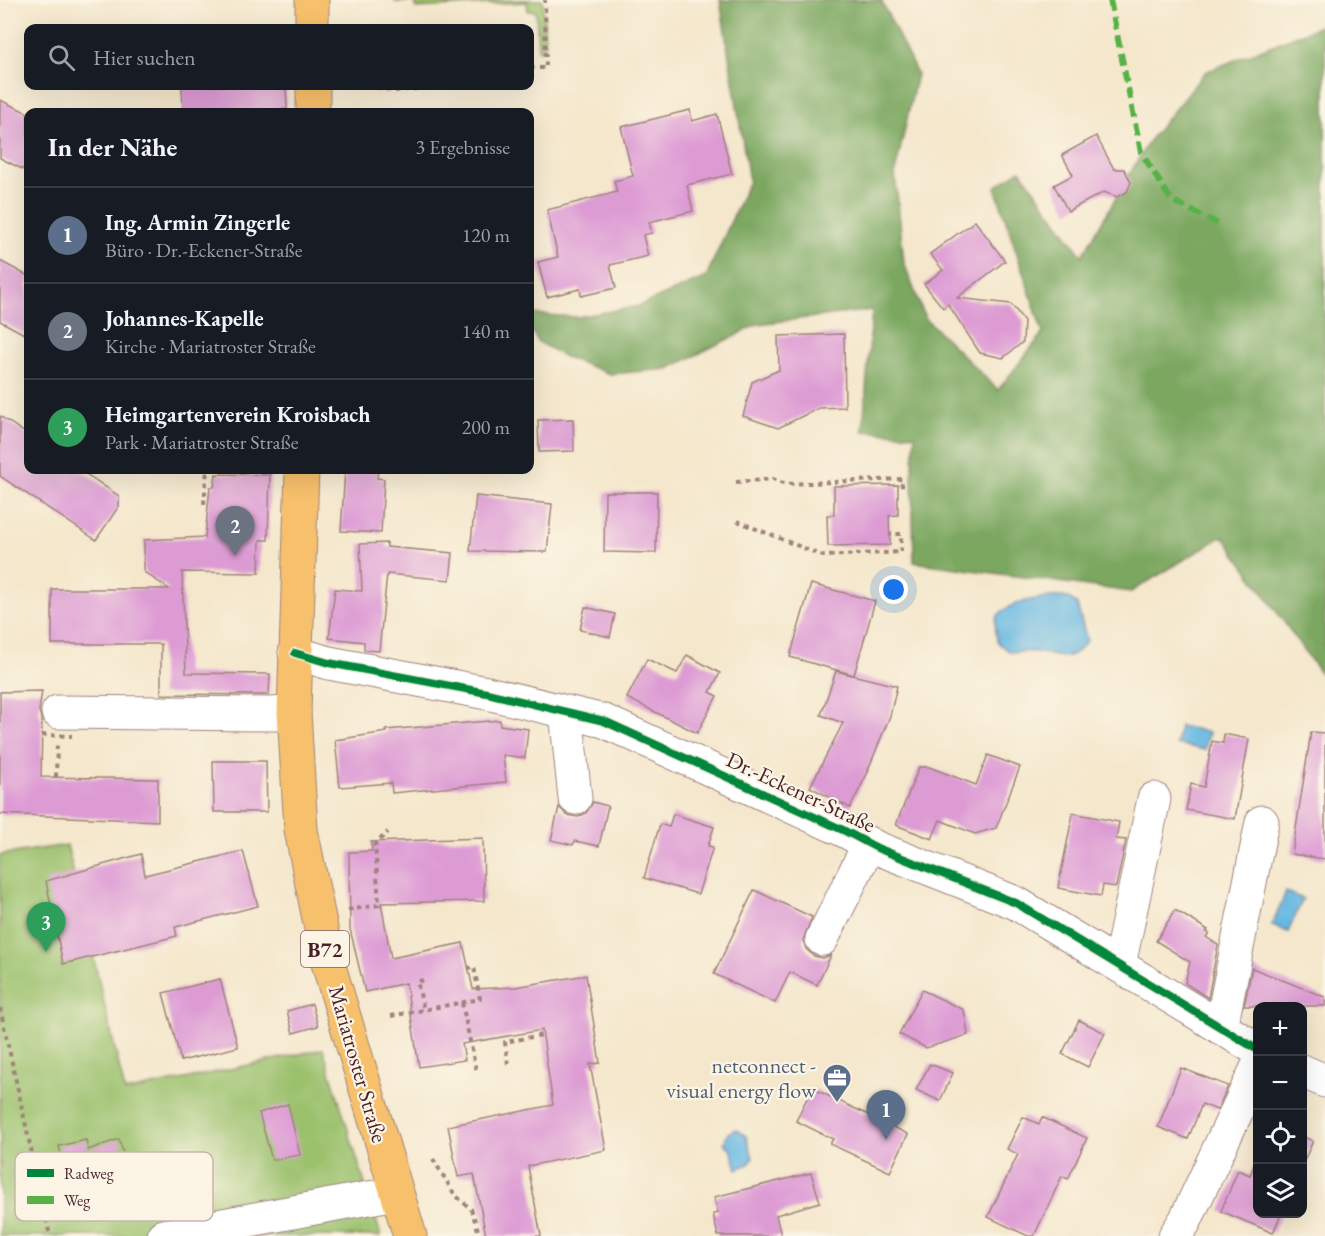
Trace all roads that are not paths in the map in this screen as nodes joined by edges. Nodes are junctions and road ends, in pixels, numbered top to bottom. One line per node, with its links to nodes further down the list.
1 (312, 0): 2 (main road)
2 (312, 24)
3 (313, 90): 4 (main road)
4 (313, 108)
5 (288, 474): 6 (main road, Mariatroster Straße / B72)
6 (295, 653): 7 (main road, Mariatroster Straße / B72); 8 (street, Dr.-Eckener-Straße)
7 (294, 712): 9 (street); 21 (main road, Mariatroster Straße / B72)
8 (566, 712): 10 (street); 13 (street, Dr.-Eckener-Straße)
9 (57, 728)
10 (575, 798)
11 (1154, 799): 15 (street)
12 (1262, 822): 16 (street)
13 (869, 844): 14 (street); 15 (street, Dr.-Eckener-Straße)
14 (822, 939)
15 (1119, 965): 16 (street, Dr.-Eckener-Straße)
16 (1221, 1028): 17 (street, Dr.-Eckener-Straße)
17 (1253, 1048)
18 (1307, 1073): 20 (street)
19 (1253, 1075): 24 (street)
20 (1325, 1081)
21 (396, 1193): 22 (street); 23 (main road, Mariatroster Straße / B72)
22 (163, 1236)
23 (410, 1236)
24 (1175, 1236)

